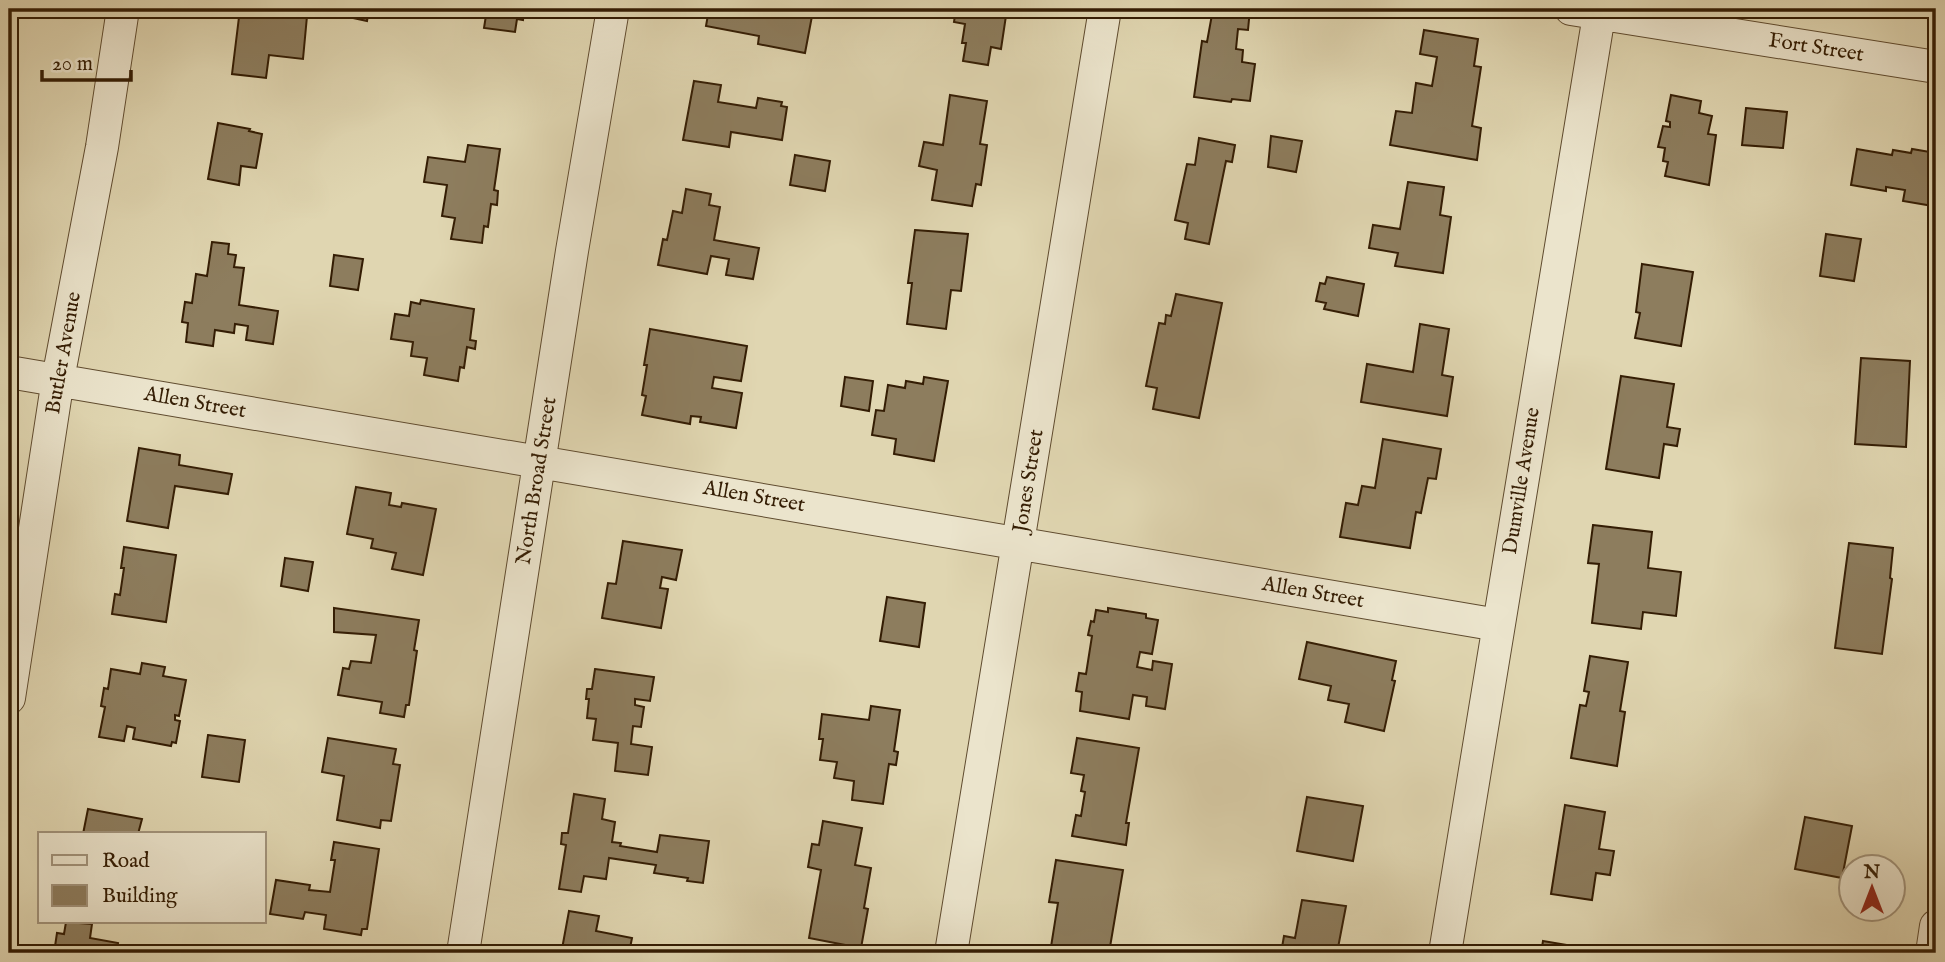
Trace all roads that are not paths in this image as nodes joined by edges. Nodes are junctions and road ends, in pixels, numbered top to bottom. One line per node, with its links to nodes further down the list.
1 (123, 9): 7 (street, Butler Avenue)
2 (613, 9): 8 (street, North Broad Street)
3 (1105, 9): 9 (street, Jones Street)
4 (1590, 10): 5 (street, Fort Street); 10 (street, Dumville Avenue)
5 (1936, 67)
6 (9, 372): 7 (street, Allen Street)
7 (58, 379): 8 (street, Allen Street); 11 (street, Butler Avenue)
8 (540, 461): 9 (street, Allen Street); 13 (street, North Broad Street)
9 (1019, 542): 10 (street, Allen Street); 14 (street, Jones Street)
10 (1498, 625): 15 (street, Dumville Avenue)
11 (9, 698)
12 (1936, 926): 16 (street)
13 (463, 953)
14 (951, 953)
15 (1445, 953)
16 (1933, 953)

